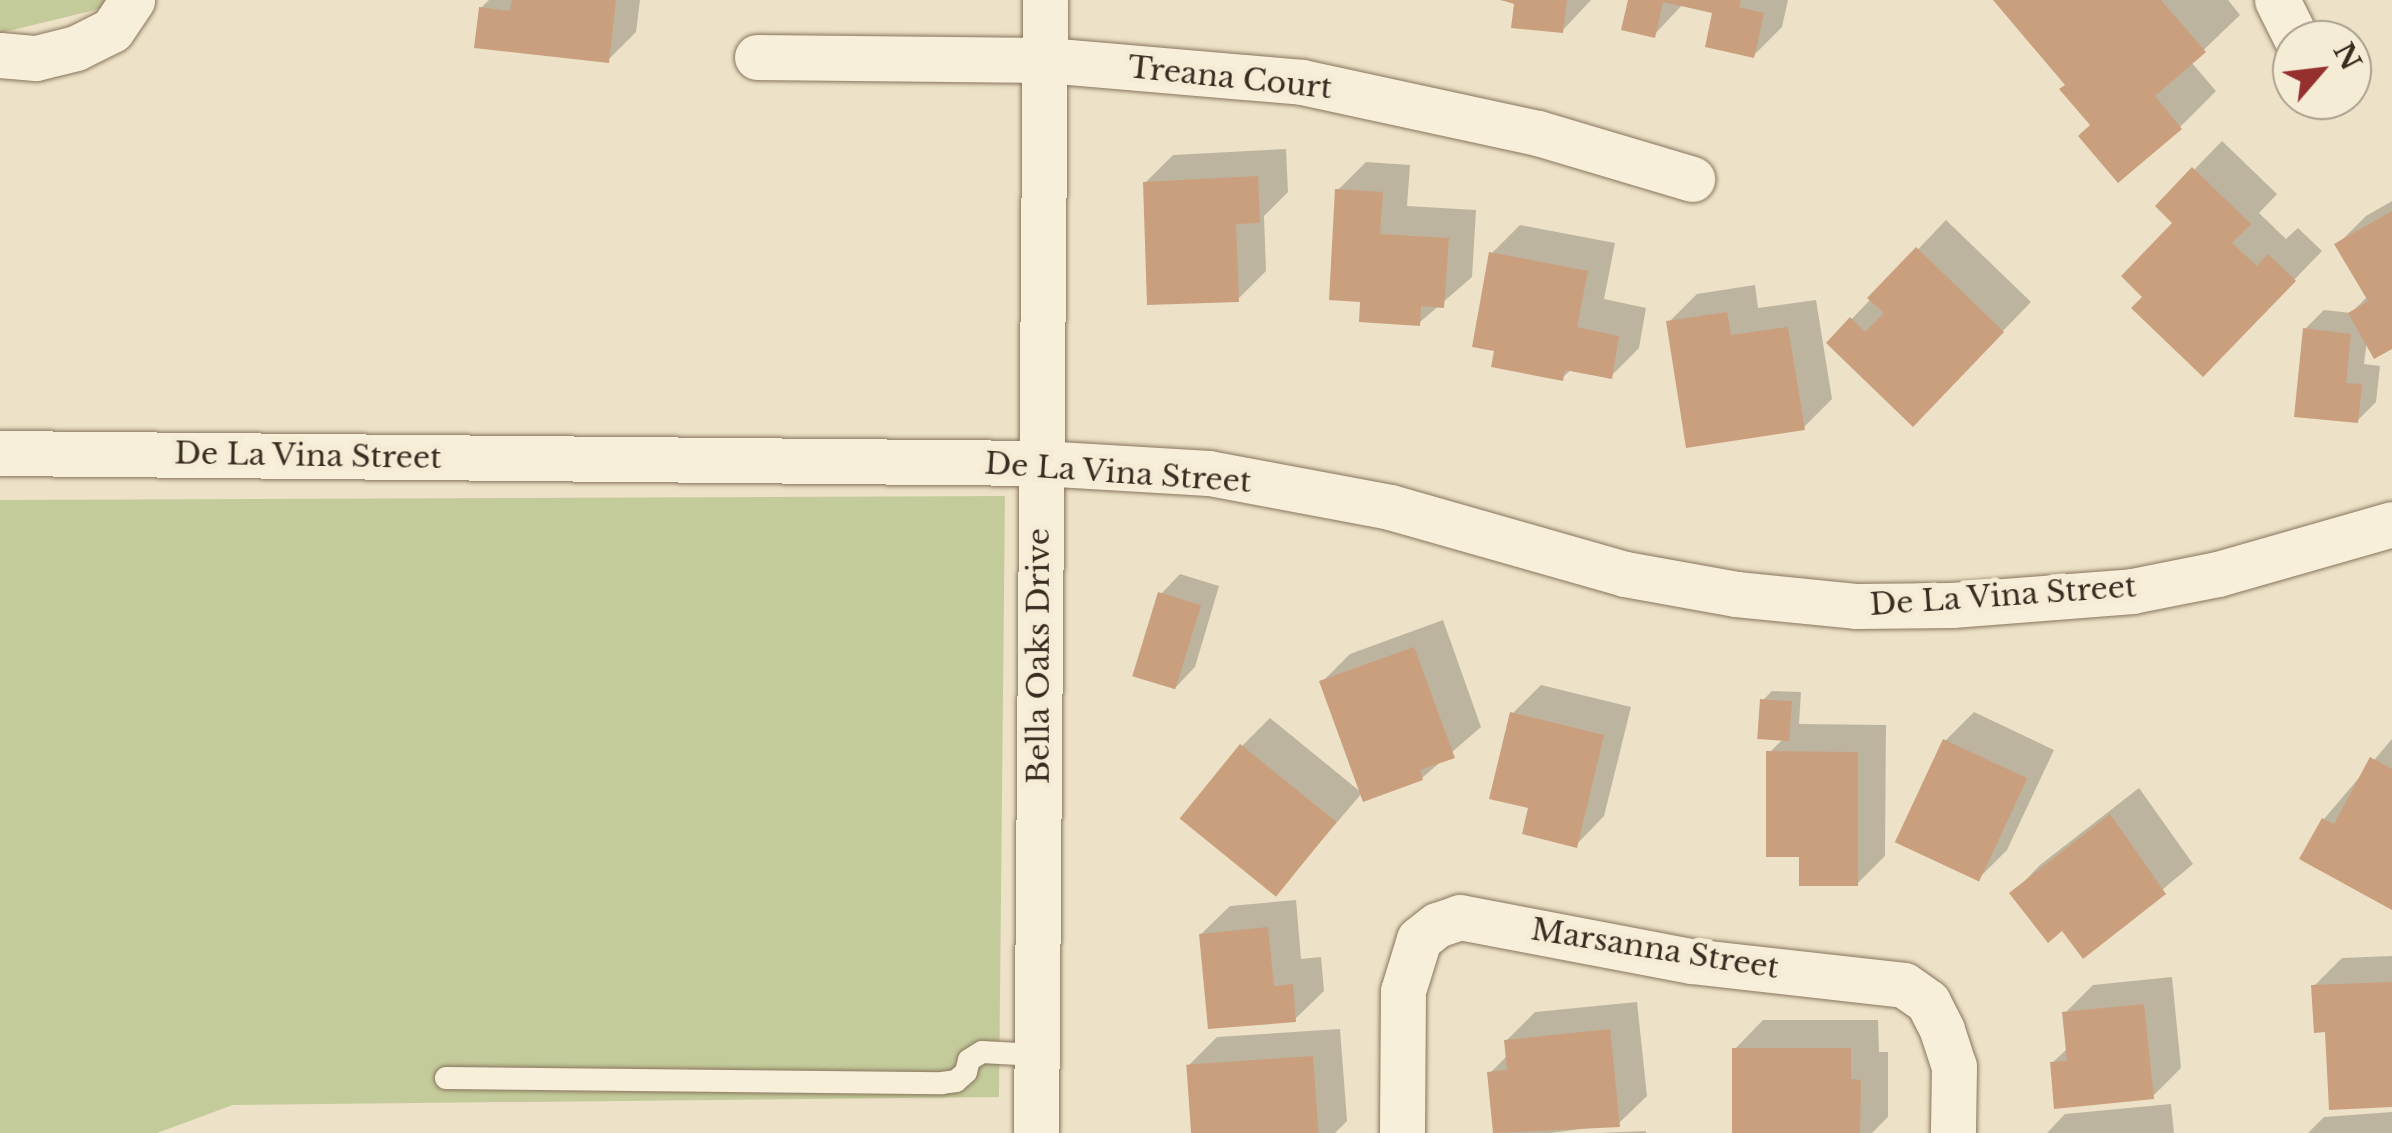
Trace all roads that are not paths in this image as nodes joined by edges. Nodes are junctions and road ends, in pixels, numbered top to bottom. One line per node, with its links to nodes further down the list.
1 (132, 0): 3 (street)
2 (1046, 0): 5 (street, Bella Oaks Drive)
3 (0, 55)
4 (757, 58): 5 (street, Treana Court)
5 (1046, 60): 6 (street, Treana Court); 8 (street, Bella Oaks Drive)
6 (1692, 179)
7 (0, 454): 8 (street, De La Vina Street)
8 (1040, 462): 9 (street, De La Vina Street); 10 (street, Bella Oaks Drive)
9 (2392, 524)
10 (1037, 1055): 11 (lane); 12 (street, Bella Oaks Drive)
11 (446, 1078)
12 (1036, 1133)
13 (1402, 1133): 14 (street, Marsanna Street)
14 (1953, 1133)

